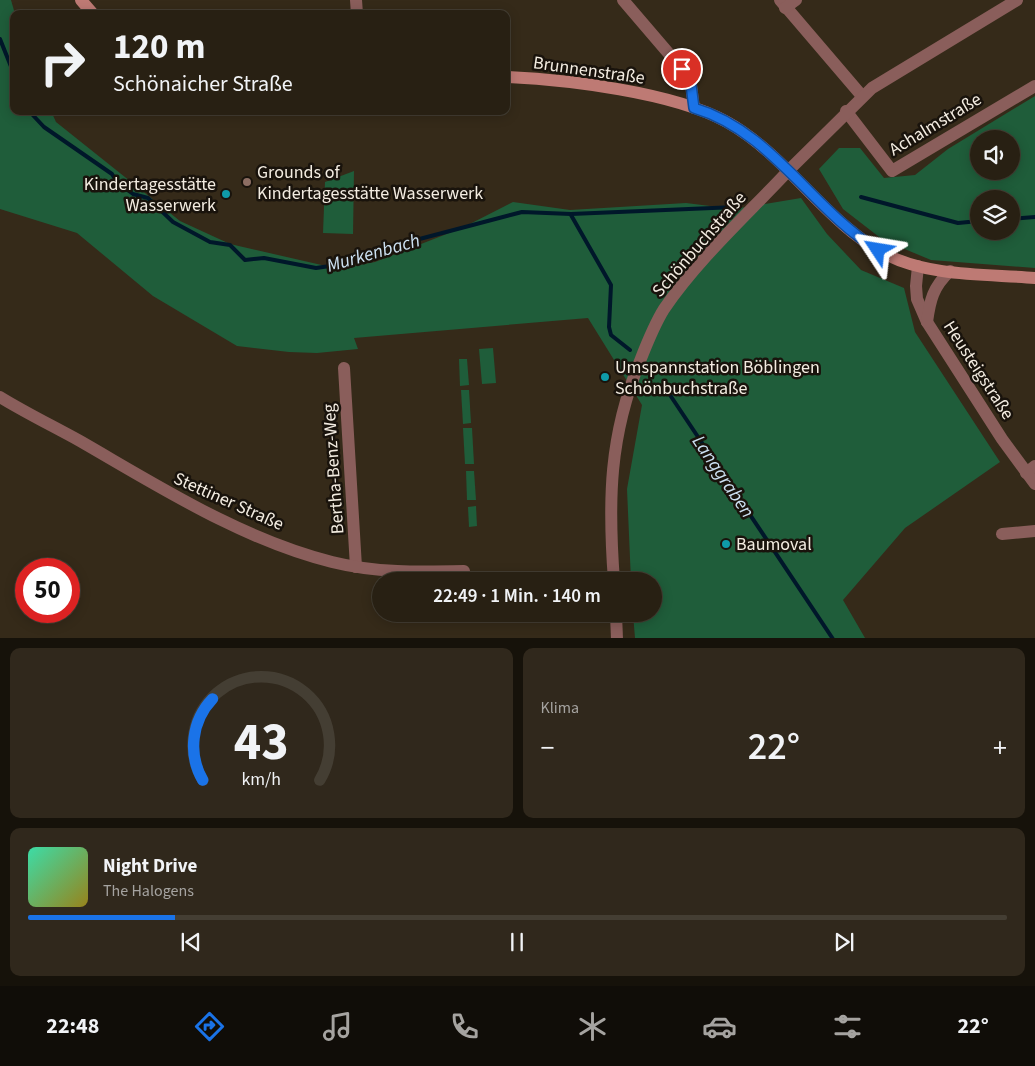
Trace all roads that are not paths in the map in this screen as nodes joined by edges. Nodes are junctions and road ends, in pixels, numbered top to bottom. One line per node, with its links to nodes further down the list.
1 (81, 0): 6 (main road)
2 (623, 0): 10 (street)
3 (796, 0): 5 (street)
4 (1017, 0): 9 (street)
5 (783, 4): 9 (street)
6 (90, 10)
7 (510, 77): 10 (main road, Brunnenstraße)
8 (1035, 86): 11 (street, Achalmstraße)
9 (862, 96): 11 (street)
10 (694, 108): 12 (main road, Brunnenstraße)
11 (846, 112): 12 (street)
12 (789, 170): 13 (main road, Brunnenstraße); 25 (street, Schönbuchstraße)
13 (918, 266): 14 (main road, Brunnenstraße); 16 (street, Heusteigstraße)
14 (950, 271): 15 (main road, Brunnenstraße); 16 (street)
15 (1035, 278)
16 (927, 322): 19 (street, Heusteigstraße)
17 (344, 368): 23 (street, Bertha-Benz-Weg)
18 (0, 397): 23 (street, Stettiner Straße)
19 (1030, 469): 20 (street, Heusteigstraße)
20 (1035, 484)
21 (1035, 531): 22 (street)
22 (1002, 534)
23 (356, 567): 24 (street, Stettiner Straße)
24 (464, 571)
25 (614, 572)
26 (617, 622): 27 (street)
27 (618, 638)

